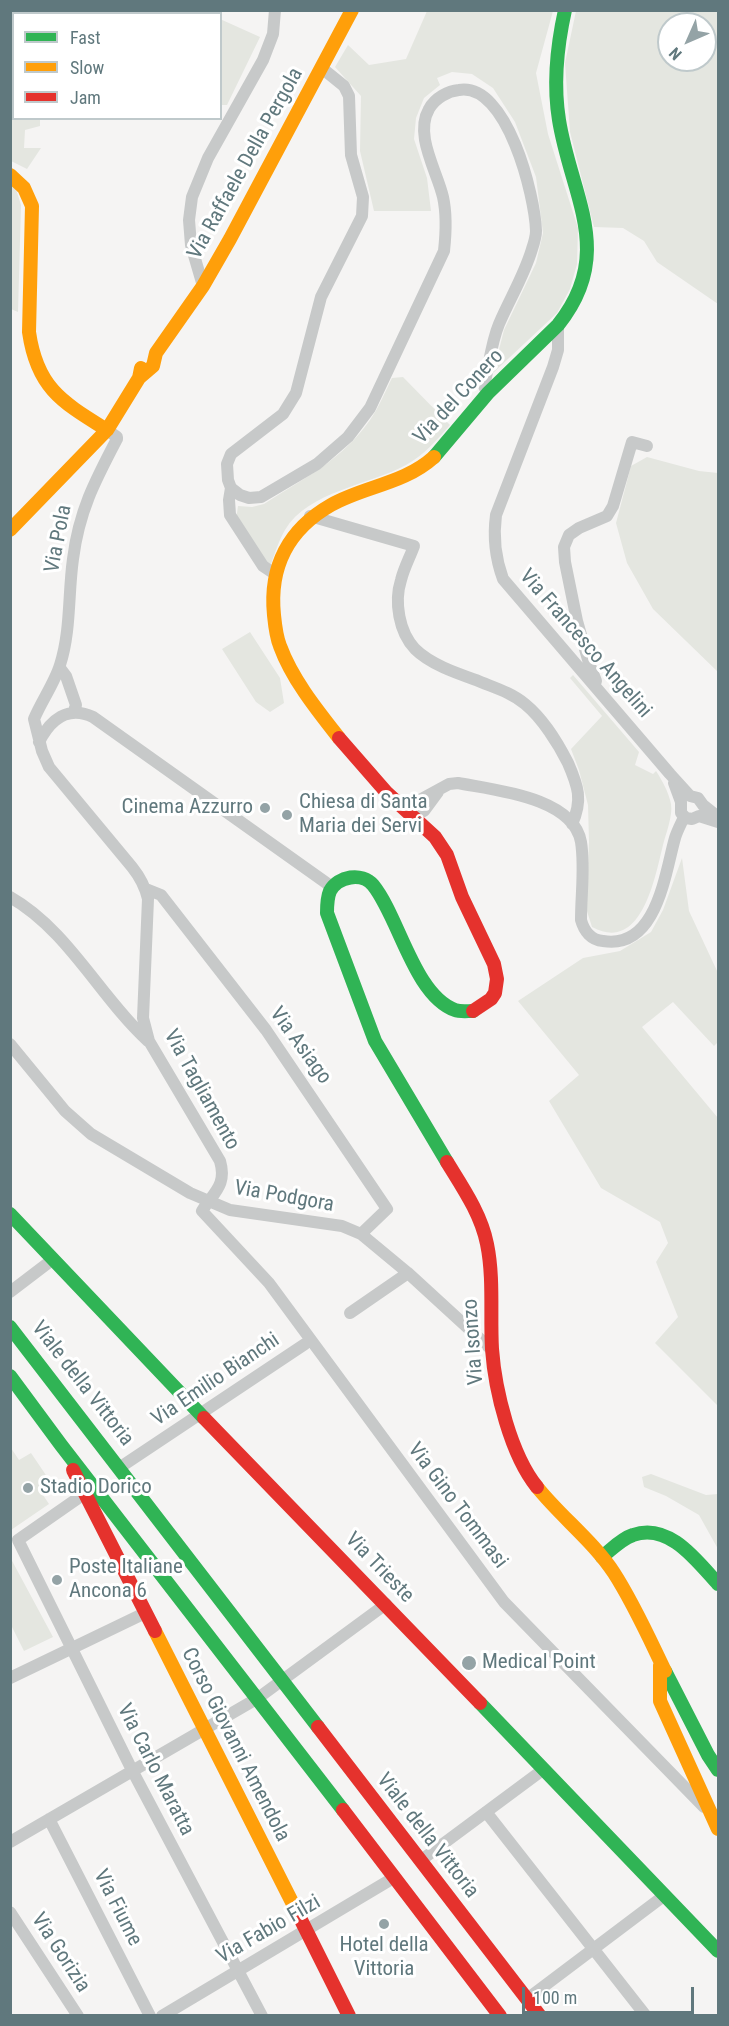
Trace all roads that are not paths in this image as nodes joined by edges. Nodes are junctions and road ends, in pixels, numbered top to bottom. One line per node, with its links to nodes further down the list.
1 (352, 10): 4 (street)
2 (565, 10): 7 (street, Via del Conero)
3 (274, 11): 6 (street)
4 (323, 69): 6 (street, Via Raffaele Della Pergola); 11 (street, Via Raffaele Della Pergola)
5 (10, 175): 9 (street)
6 (203, 286): 9 (street, Via Raffaele Della Pergola)
7 (558, 325): 8 (street, Via del Conero); 17 (street, Via Francesco Angelini)
8 (488, 394): 11 (street); 12 (street, Via del Conero)
9 (107, 430): 13 (street, Via Raffaele Della Pergola); 18 (street, Via Pola)
10 (647, 446): 15 (street)
11 (231, 488): 14 (street, Via Raffaele Della Pergola)
12 (310, 516): 14 (street, Via del Conero); 28 (street)
13 (10, 530)
14 (270, 572): 24 (street, Via del Conero)
15 (577, 621): 16 (street); 17 (street)
16 (585, 649): 17 (street); 19 (street)
17 (565, 651): 19 (street, Via Francesco Angelini)
18 (60, 668): 20 (street); 21 (street)
19 (600, 690): 22 (street, Via Francesco Angelini)
20 (74, 711): 21 (street); 29 (street)
21 (39, 742): 30 (street)
22 (686, 799): 23 (street, Via Francesco Angelini); 25 (street)
23 (701, 811): 25 (street, Via Francesco Angelini); 26 (street, Via Francesco Angelini); 27 (street, Via Francesco Angelini)
24 (410, 815): 28 (street); 29 (street, Via del Conero)
25 (684, 817): 28 (street)
26 (718, 817)
27 (718, 822)
28 (572, 824)
29 (332, 887): 43 (street, Via Isonzo)
30 (146, 889): 32 (street, Via Tagliamento); 36 (street, Via Asiago)
31 (10, 897): 32 (street)
32 (149, 1041): 34 (street, Via Tagliamento)
33 (10, 1044): 34 (street, Via Podgora)
34 (208, 1201): 36 (street, Via Podgora); 64 (street, Via Gino Tommasi)
35 (10, 1214): 37 (street, Via Trieste)
36 (361, 1234): 38 (street, Via Podgora)
37 (52, 1260): 39 (street); 45 (street, Via Trieste)
38 (408, 1273): 40 (street); 43 (street, Via Podgora)
39 (10, 1292)
40 (350, 1313)
41 (10, 1327): 46 (street, Viale della Vittoria)
42 (305, 1344): 45 (street, Via Emilio Bianchi)
43 (492, 1350): 48 (street, Via Isonzo)
44 (10, 1376): 47 (street, Corso Giovanni Amendola)
45 (200, 1414): 46 (street, Via Emilio Bianchi); 50 (street, Via Trieste)
46 (119, 1468): 47 (street, Viale della Vittoria); 55 (street, Viale della Vittoria)
47 (89, 1490): 51 (street, Corso Giovanni Amendola); 52 (street, Via Carlo Maratta); 57 (street)
48 (602, 1557): 49 (street); 53 (street, Via Isonzo)
49 (718, 1584)
50 (386, 1604): 55 (street); 60 (street, Via Trieste)
51 (145, 1613): 52 (street); 59 (street, Corso Giovanni Amendola)
52 (71, 1648): 54 (street); 61 (street, Via Carlo Maratta)
53 (660, 1660): 56 (street, Via Isonzo); 58 (street)
54 (10, 1678)
55 (282, 1682): 57 (street); 68 (street, Viale della Vittoria)
56 (676, 1694): 58 (street); 62 (street, Via Isonzo)
57 (258, 1698): 59 (street); 69 (street)
58 (660, 1701): 64 (street)
59 (203, 1729): 61 (street); 72 (street, Corso Giovanni Amendola)
60 (544, 1769): 63 (street); 70 (street, Via Trieste)
61 (132, 1770): 65 (street); 75 (street, Via Carlo Maratta)
62 (718, 1770)
63 (486, 1812): 68 (street); 73 (street)
64 (712, 1815): 66 (street)
65 (49, 1819): 67 (street); 79 (street, Via Fiume)
66 (718, 1828)
67 (10, 1842)
68 (420, 1861): 76 (street, Viale della Vittoria)
69 (395, 1877): 72 (street, Via Fabio Filzi); 77 (street)
70 (665, 1895): 73 (street); 74 (street, Via Trieste)
71 (10, 1912): 78 (street, Via Gorizia)
72 (306, 1932): 75 (street, Via Fabio Filzi); 82 (street, Corso Giovanni Amendola)
73 (594, 1948): 76 (street); 84 (street)
74 (718, 1951)
75 (239, 1970): 80 (street, Via Fabio Filzi); 81 (street, Via Carlo Maratta)
76 (527, 1999): 83 (street, Viale della Vittoria)
77 (494, 2014)
78 (78, 2016)
79 (150, 2016)
80 (162, 2016)
81 (262, 2016)
82 (349, 2016)
83 (540, 2016)
84 (646, 2016)

